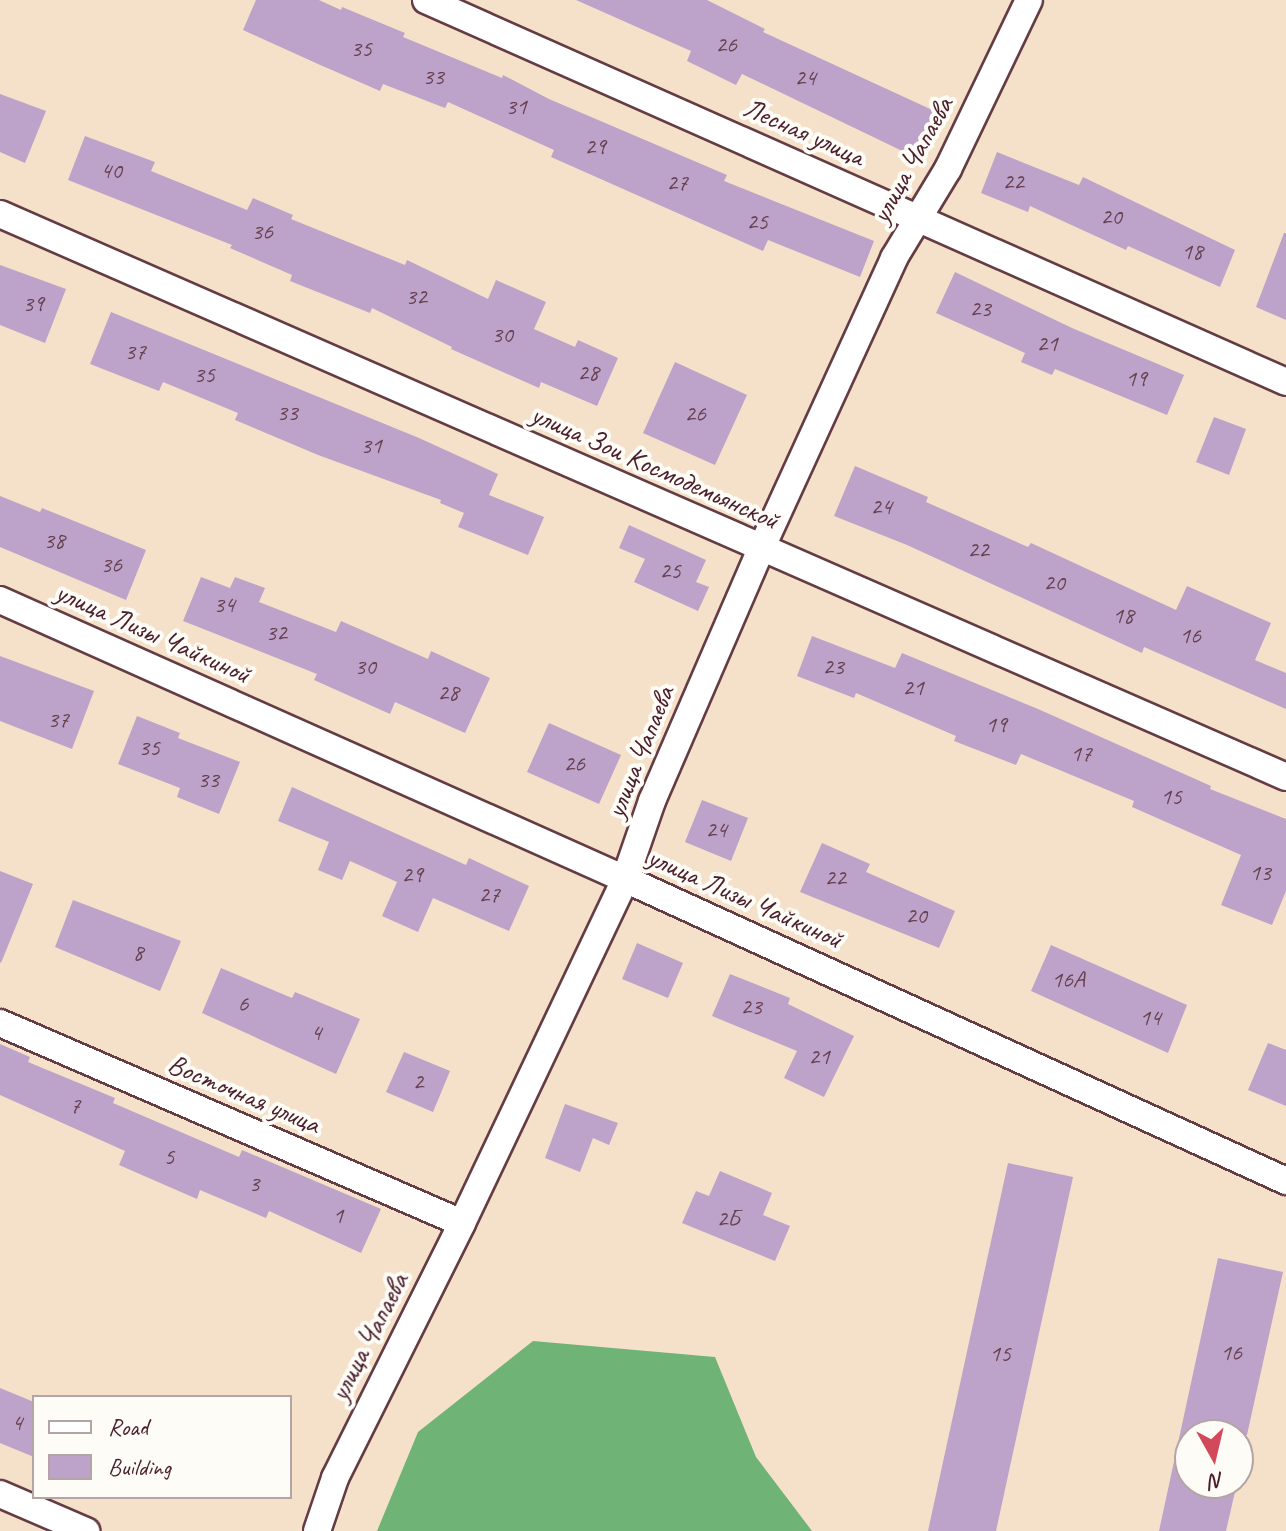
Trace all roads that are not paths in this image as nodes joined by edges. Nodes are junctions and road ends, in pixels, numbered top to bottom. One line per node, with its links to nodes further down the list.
1 (426, 0): 4 (street, Лесная улица)
2 (1029, 0): 4 (street, улица Чапаева)
3 (0, 214): 6 (street, улица Зои Космодемьянской)
4 (920, 219): 5 (street, Лесная улица); 6 (street, улица Чапаева)
5 (1286, 382)
6 (761, 549): 8 (street, улица Зои Космодемьянской); 9 (street, улица Чапаева)
7 (0, 600): 9 (street, улица Лизы Чайкиной)
8 (1286, 777)
9 (625, 879): 11 (street, улица Лизы Чайкиной); 12 (street, улица Чапаева)
10 (0, 1023): 12 (street, Восточная улица)
11 (1286, 1181)
12 (462, 1223): 15 (street, улица Чапаева)
13 (0, 1494): 14 (street)
14 (86, 1531)
15 (317, 1531)

